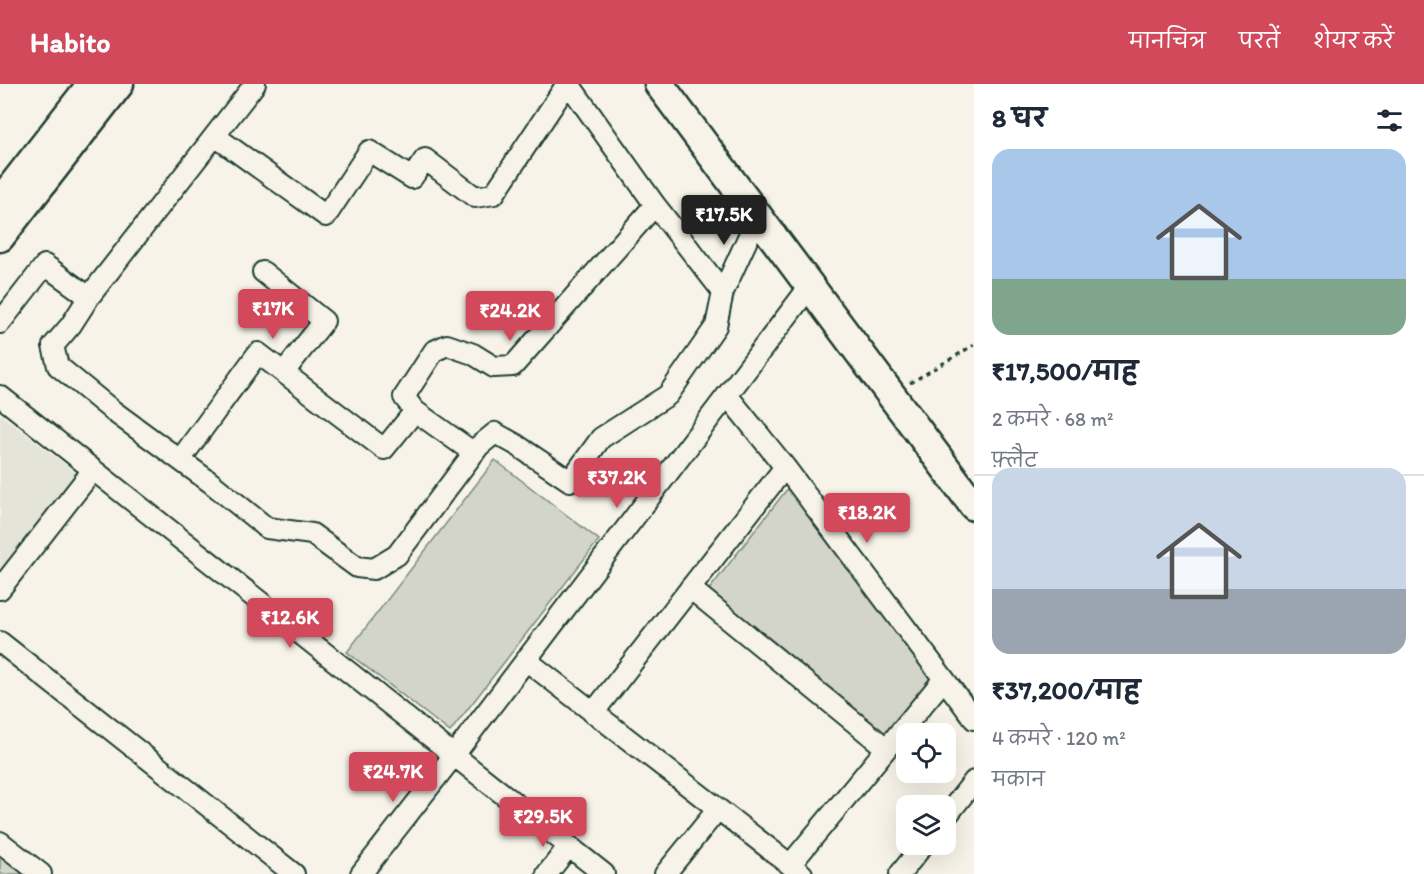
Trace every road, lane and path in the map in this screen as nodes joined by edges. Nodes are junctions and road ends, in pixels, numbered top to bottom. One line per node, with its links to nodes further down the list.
1 (92, 84): 8 (street)
2 (119, 84): 8 (street)
3 (255, 84): 6 (street)
4 (568, 84): 6 (street); 7 (street)
5 (659, 84): 9 (street)
6 (215, 136): 13 (street)
7 (655, 205): 12 (street); 20 (street)
8 (4, 215)
9 (758, 216): 11 (street); 12 (street)
10 (262, 272): 16 (street)
11 (810, 286): 17 (street); 18 (street)
12 (723, 292): 21 (street)
13 (89, 297): 14 (street); 22 (street)
14 (0, 323)
15 (974, 345): 17 (path)
16 (284, 372): 20 (street); 22 (street)
17 (890, 394): 25 (street)
18 (727, 395): 23 (street); 29 (street)
19 (0, 396): 24 (street)
20 (415, 411): 21 (street)
21 (474, 453): 22 (street)
22 (180, 460)
23 (785, 467): 26 (street); 30 (street)
24 (93, 470): 27 (street); 34 (street)
25 (974, 507)
26 (690, 588): 31 (street); 33 (street)
27 (0, 590)
28 (0, 642): 43 (street)
29 (526, 660): 31 (street); 34 (street)
30 (945, 679): 32 (street); 33 (street)
31 (593, 713): 37 (street)
32 (974, 719)
33 (886, 748): 41 (street)
34 (454, 755): 39 (street); 44 (street)
35 (974, 782): 36 (street)
36 (956, 804)
37 (718, 809): 41 (street); 47 (street)
38 (0, 842): 42 (street)
39 (569, 846): 45 (street); 46 (street)
40 (915, 855): 48 (street)
41 (796, 869)
42 (41, 874)
43 (294, 874)
44 (361, 874)
45 (547, 874)
46 (604, 874)
47 (665, 874)
48 (900, 874)

